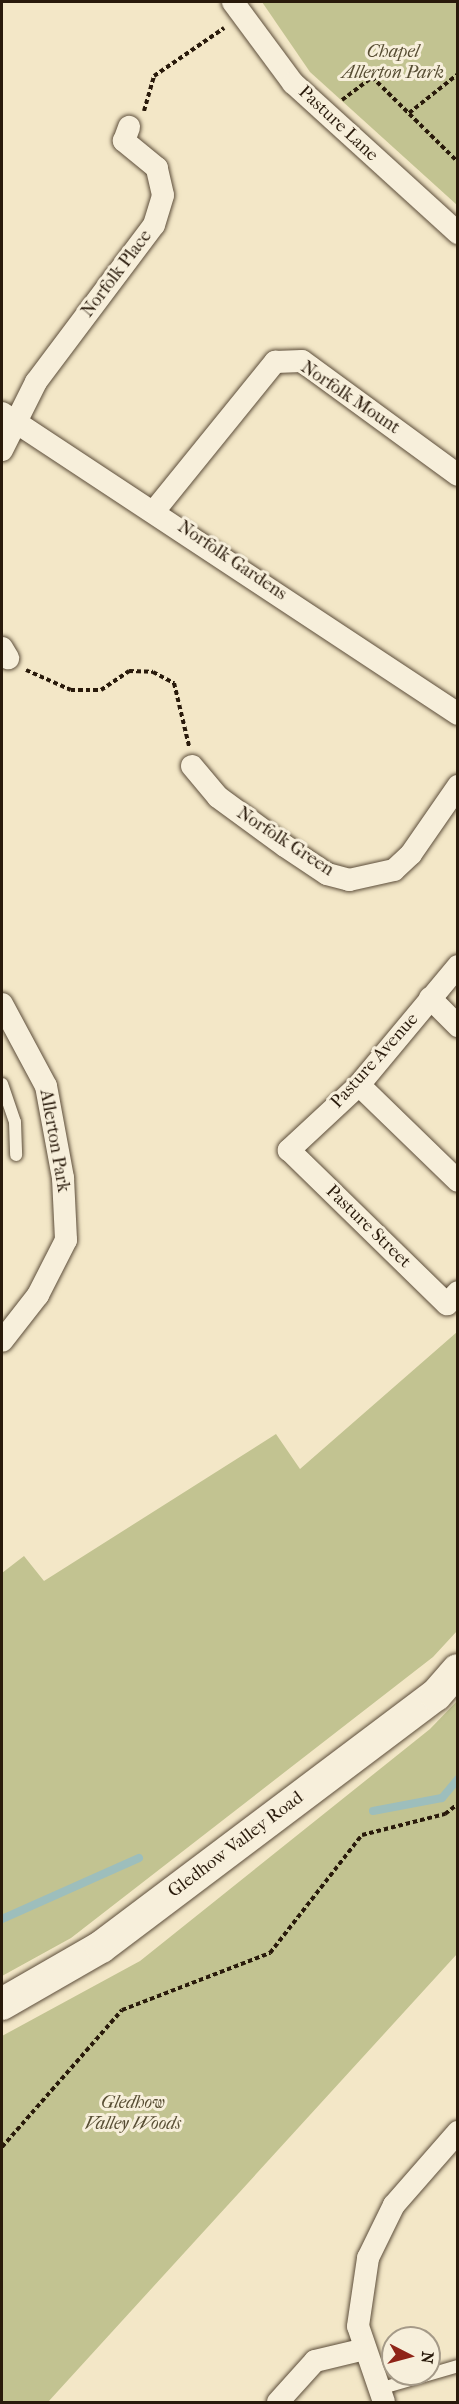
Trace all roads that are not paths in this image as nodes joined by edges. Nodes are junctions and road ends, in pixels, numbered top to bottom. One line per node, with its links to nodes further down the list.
1 (238, 9): 3 (street, Pasture Lane)
2 (129, 130): 4 (street, Norfolk Place)
3 (458, 233)
4 (8, 417): 5 (street); 7 (street, Norfolk Gardens)
5 (2, 450)
6 (458, 475): 7 (street, Norfolk Mount)
7 (155, 510): 8 (street, Norfolk Gardens)
8 (458, 714)
9 (192, 766): 10 (street, Norfolk Green)
10 (458, 786)
11 (458, 966): 12 (street, Pasture Avenue)
12 (430, 998): 14 (street); 16 (street, Pasture Avenue)
13 (2, 1004): 21 (street, Allerton Park)
14 (458, 1026)
15 (2, 1083): 18 (lane)
16 (359, 1084): 17 (street, Pasture Avenue); 19 (street)
17 (289, 1150): 20 (street, Pasture Street)
18 (16, 1155)
19 (458, 1181)
20 (452, 1298)
21 (2, 1341)
22 (458, 1670): 23 (street, Gledhow Valley Road)
23 (2, 2004)
24 (458, 2132): 25 (street)
25 (365, 2349): 27 (street); 28 (street)
26 (458, 2366): 27 (lane)
27 (381, 2396)
28 (278, 2403)

